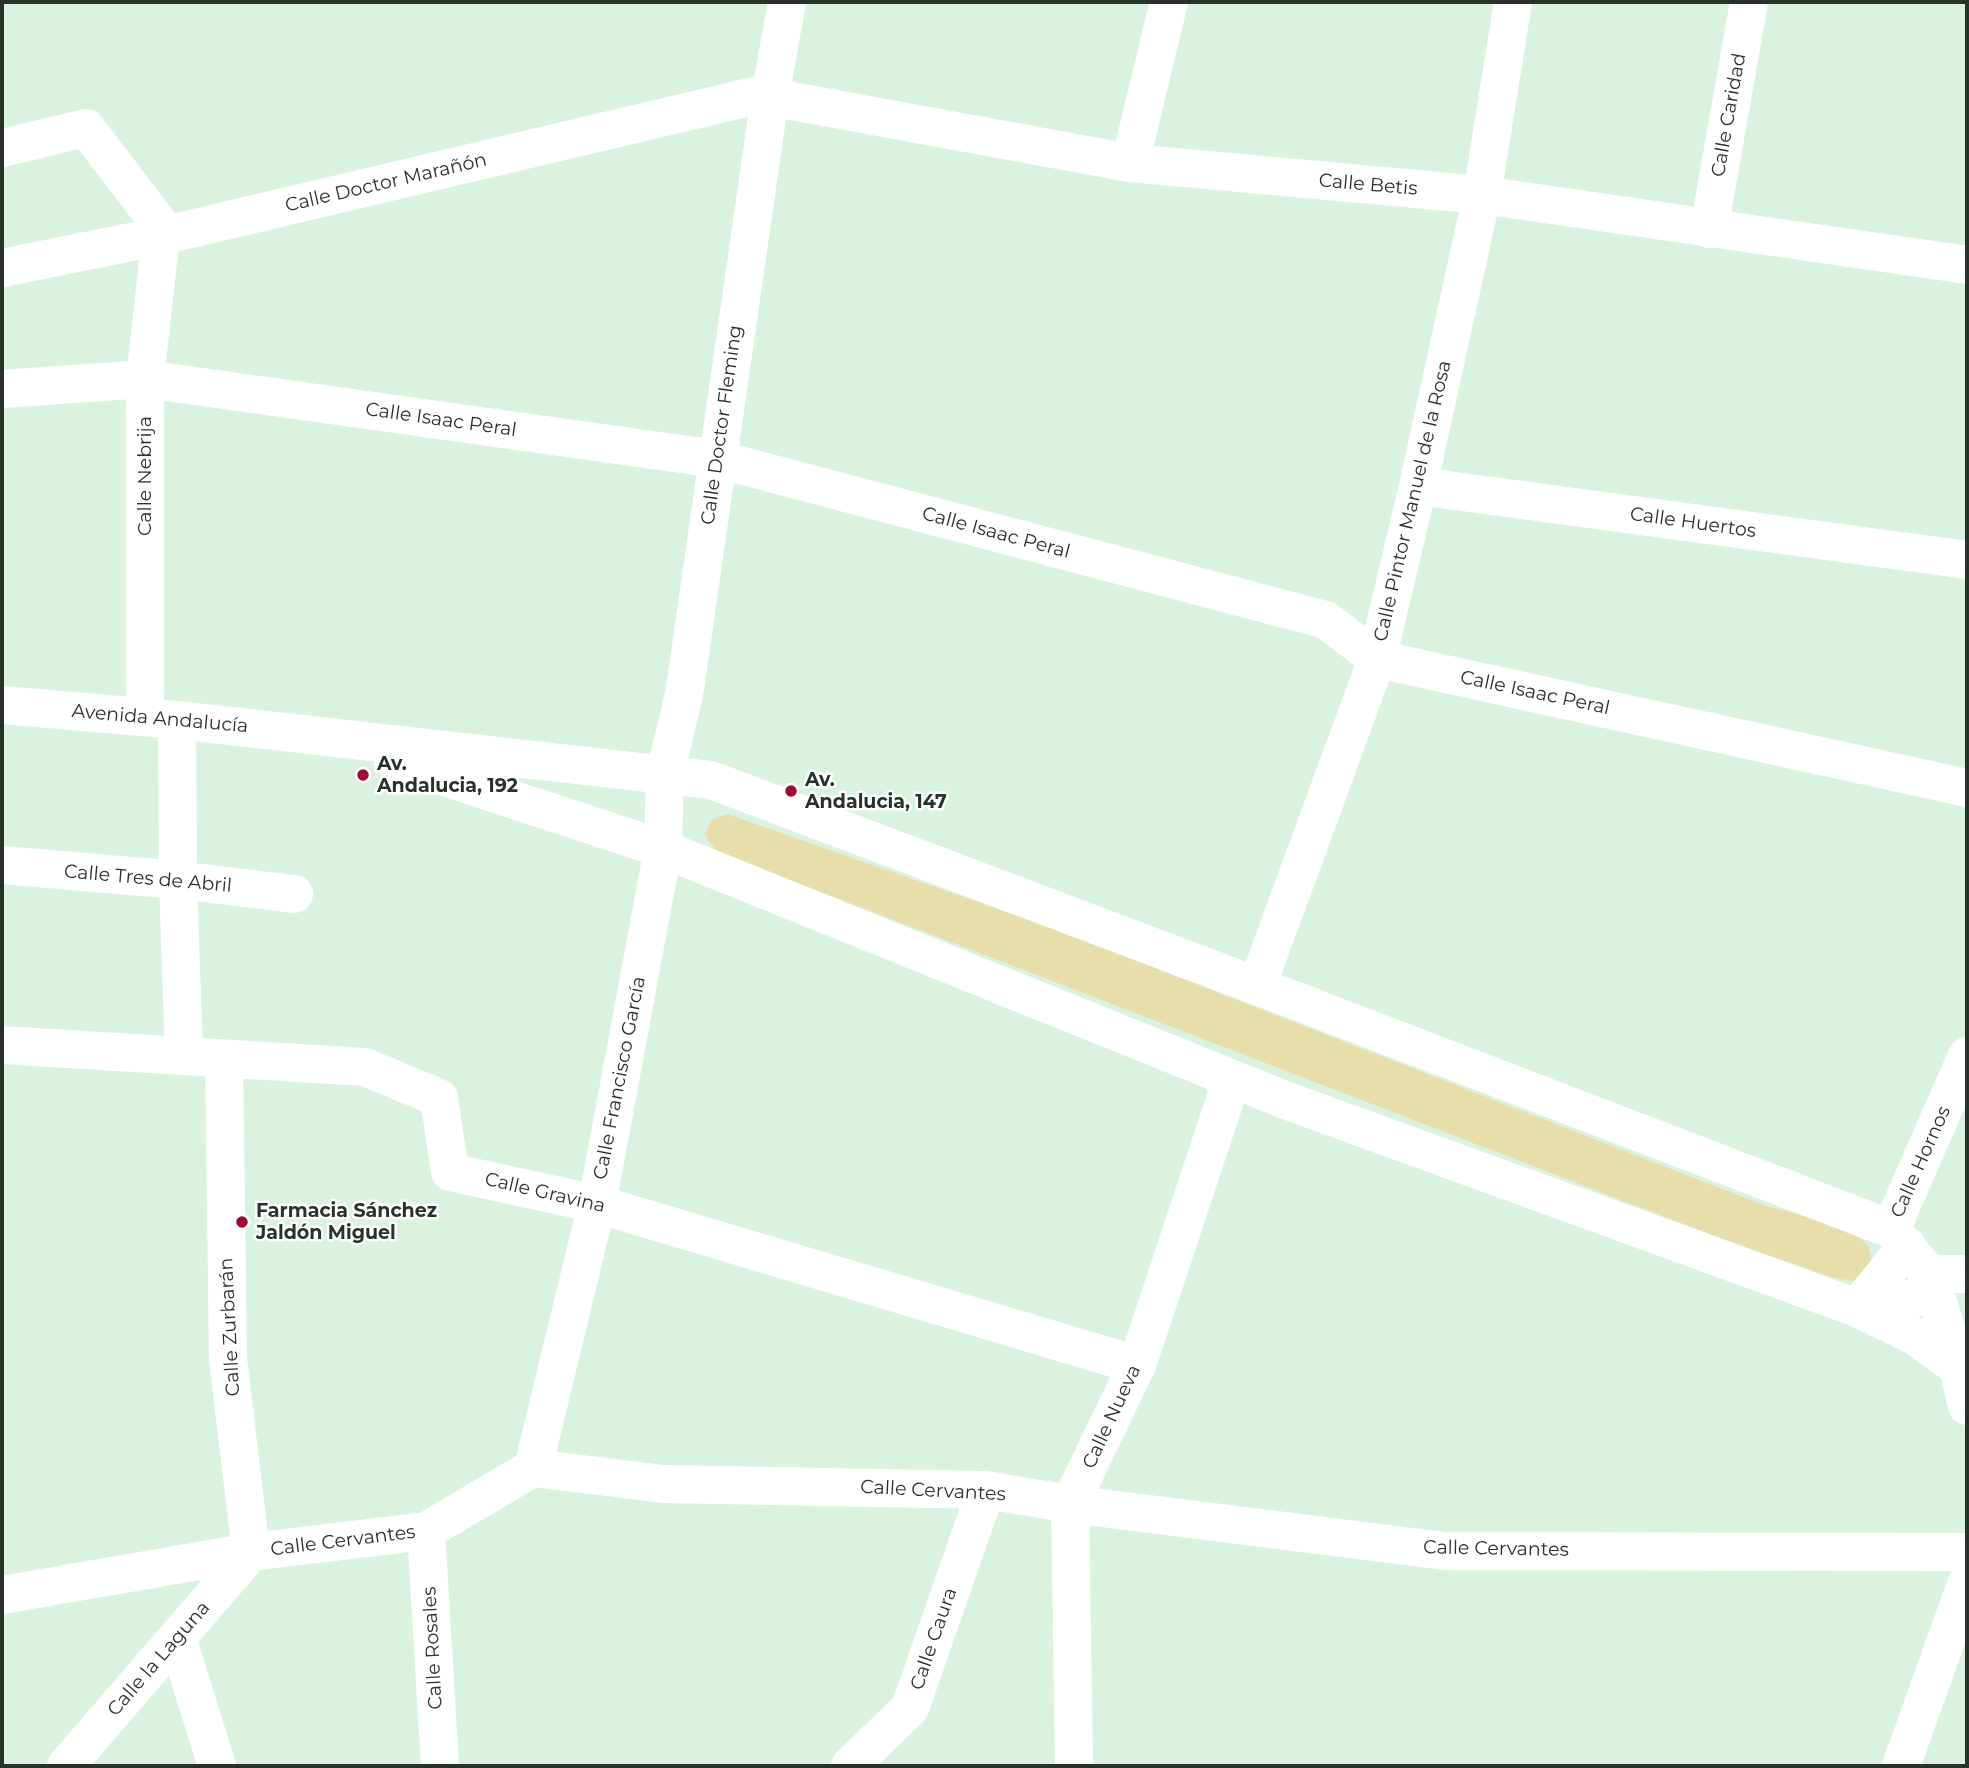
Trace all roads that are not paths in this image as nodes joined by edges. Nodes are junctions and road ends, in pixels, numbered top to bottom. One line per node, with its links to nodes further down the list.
1 (787, 2): 5 (street, Calle Doctor Fleming)
2 (1169, 2): 7 (street)
3 (1513, 2): 8 (street, Calle Pintor Manuel de la Rosa)
4 (1749, 2): 9 (street, Calle Caridad)
5 (770, 97): 7 (street, Calle Betis); 10 (street, Calle Doctor Marañón); 15 (street, Calle Doctor Fleming)
6 (2, 148): 10 (street)
7 (1130, 163): 8 (street, Calle Betis)
8 (1482, 195): 9 (street, Calle Betis); 16 (street, Calle Pintor Manuel de la Rosa)
9 (1709, 229): 11 (street, Calle Betis)
10 (161, 236): 12 (street, Calle Doctor Marañón); 13 (street, Calle Nebrija)
11 (1967, 265)
12 (2, 268)
13 (145, 379): 14 (street, Calle Isaac Peral); 15 (street, Calle Isaac Peral); 20 (street, Calle Nebrija)
14 (2, 389)
15 (717, 459): 18 (street, Calle Isaac Peral); 22 (street, Calle Doctor Fleming)
16 (1418, 486): 17 (street, Calle Huertos); 18 (street, Calle Pintor Manuel de la Rosa)
17 (1967, 560)
18 (1377, 659): 23 (street, Calle Isaac Peral); 28 (street, Calle Pintor Manuel de la Rosa)
19 (2, 705): 20 (street, Avenida Andalucía)
20 (161, 718): 21 (street, Avenida Andalucía); 26 (street, Calle Nebrija)
21 (318, 735): 22 (street); 24 (street)
22 (665, 774): 24 (street, Calle Doctor Fleming); 28 (street)
23 (1967, 788)
24 (663, 849): 33 (street); 34 (street, Calle Francisco García)
25 (2, 865): 26 (street, Calle Tres de Abril)
26 (178, 880): 27 (street, Calle Tres de Abril); 30 (street, Calle Nebrija)
27 (294, 894)
28 (1257, 986): 35 (street)
29 (2, 1045): 30 (street, Calle Gravina)
30 (184, 1056): 32 (street, Calle Gravina)
31 (1967, 1056): 35 (street, Calle Hornos)
32 (224, 1059): 34 (street, Calle Gravina); 45 (street, Calle Zurbarán)
33 (1232, 1079): 37 (street); 38 (street, Calle Nueva)
34 (597, 1204): 38 (street, Calle Gravina); 41 (street, Calle Francisco García)
35 (1915, 1261): 36 (street); 37 (street, Calle Hornos); 37 (street); 39 (street)
36 (1967, 1274)
37 (1857, 1308): 39 (street)
38 (1137, 1365): 43 (street, Calle Nueva)
39 (1958, 1367): 40 (street)
40 (1967, 1406)
41 (533, 1468): 42 (street, Calle Cervantes); 44 (street, Calle Cervantes)
42 (986, 1490): 43 (street, Calle Cervantes); 53 (street, Calle Caura)
43 (1070, 1504): 46 (street, Calle Cervantes); 54 (street, Calle Nueva)
44 (426, 1531): 45 (street, Calle Cervantes); 52 (street, Calle Rosales)
45 (251, 1552): 48 (street, Calle Cervantes); 49 (street, Calle la Laguna)
46 (1967, 1552)
47 (1967, 1582): 55 (street)
48 (2, 1595)
49 (177, 1638): 50 (street, Calle la Laguna); 51 (street)
50 (66, 1766)
51 (217, 1766)
52 (440, 1766)
53 (850, 1766)
54 (1074, 1766)
55 (1901, 1766)

